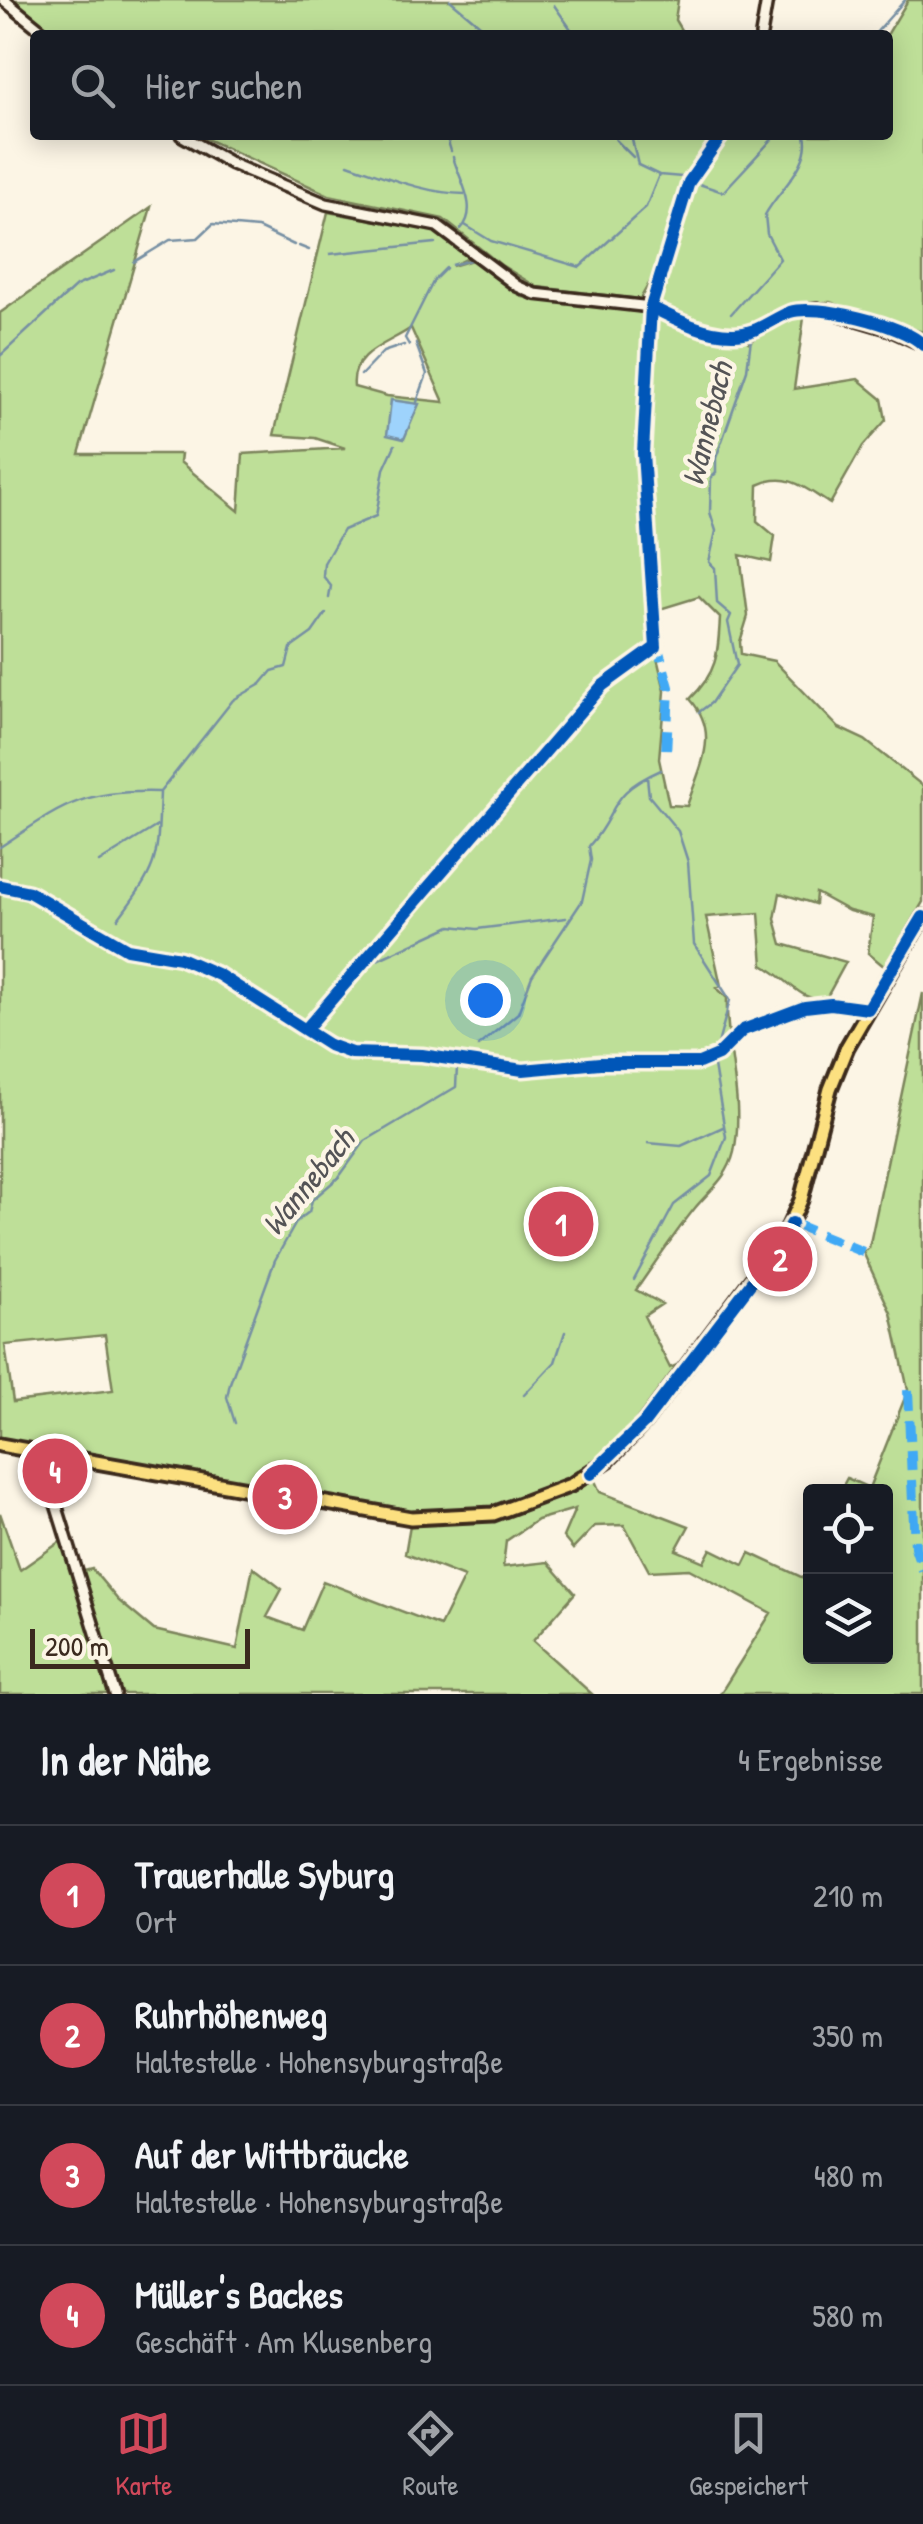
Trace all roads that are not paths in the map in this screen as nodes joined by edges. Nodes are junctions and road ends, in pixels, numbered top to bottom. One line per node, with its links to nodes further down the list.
1 (4, 0): 3 (street)
2 (767, 0): 4 (street)
3 (41, 30)
4 (762, 30)
5 (190, 140): 7 (street)
6 (718, 140): 7 (street)
7 (651, 307): 8 (street)
8 (923, 346)
9 (923, 917): 11 (main road)
10 (0, 1446): 11 (main road)
11 (41, 1456): 12 (street)
12 (114, 1694)

